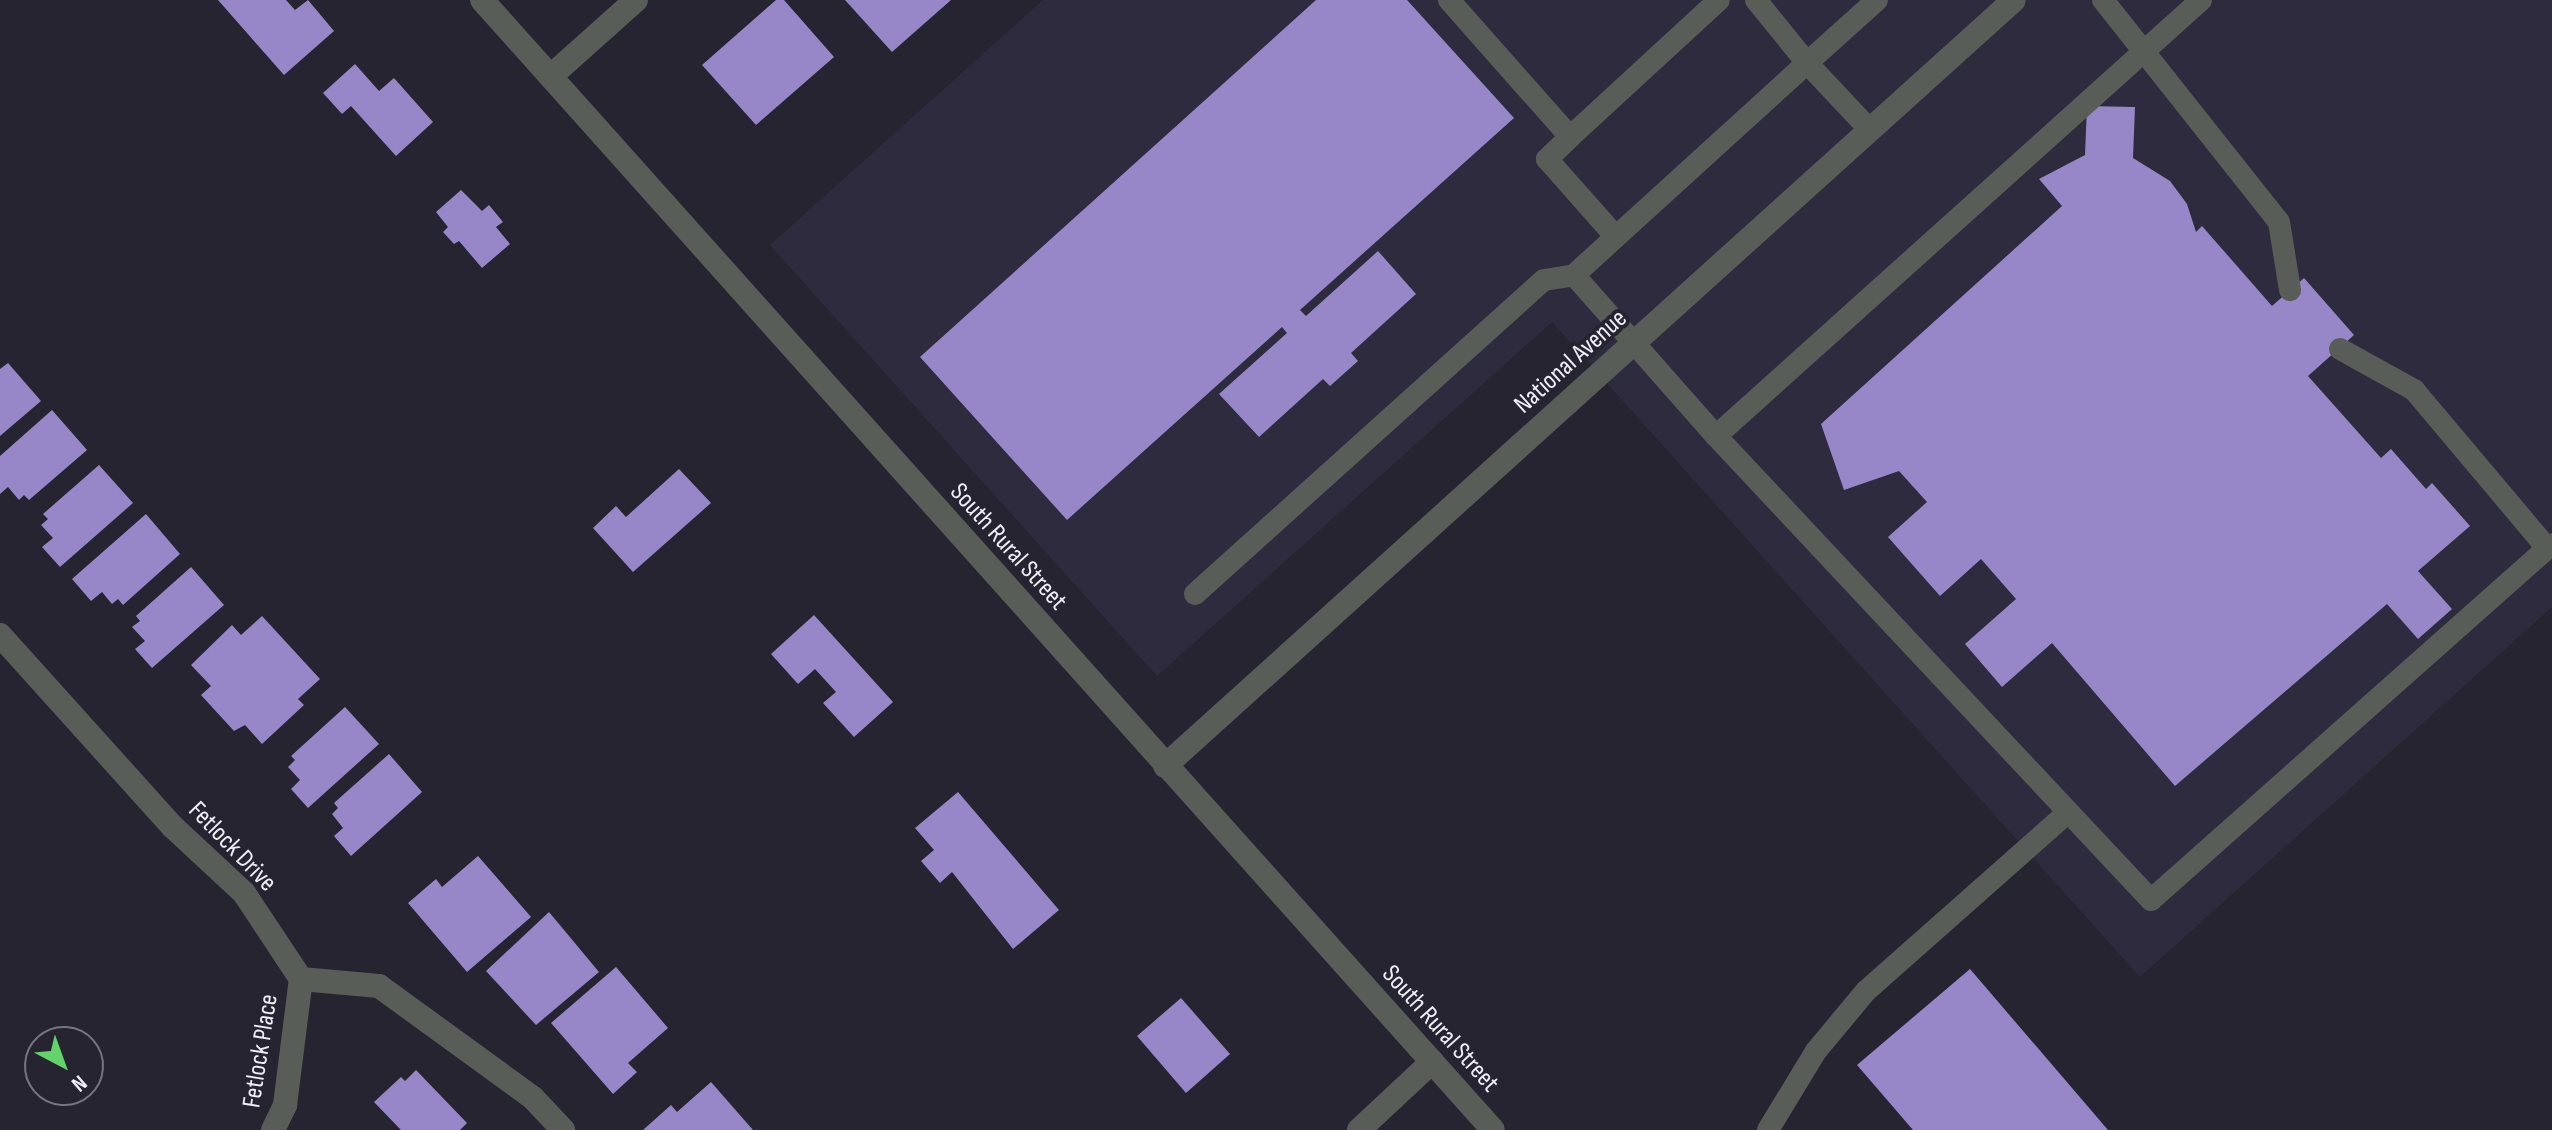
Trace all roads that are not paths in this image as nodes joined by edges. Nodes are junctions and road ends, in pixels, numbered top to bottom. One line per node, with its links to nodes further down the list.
1 (482, 0): 12 (street, South Rural Street)
2 (636, 0): 12 (street)
3 (1449, 0): 14 (lane)
4 (1719, 0): 14 (lane)
5 (1756, 0): 11 (lane)
6 (1877, 0): 11 (lane)
7 (2014, 0): 13 (street, National Avenue)
8 (2103, 0): 10 (lane)
9 (2201, 0): 10 (lane)
10 (2145, 50): 17 (lane); 20 (lane)
11 (1807, 63): 13 (lane); 15 (lane)
12 (551, 76): 24 (street, South Rural Street)
13 (1870, 130): 18 (street, National Avenue)
14 (1570, 137): 15 (lane)
15 (1616, 237): 16 (lane)
16 (1574, 275): 18 (lane); 22 (lane)
17 (2290, 290)
18 (1634, 343): 20 (lane); 24 (street, National Avenue)
19 (2340, 349): 21 (lane)
20 (1716, 436): 25 (lane)
21 (2550, 546): 25 (lane)
22 (1195, 594)
23 (0, 635): 26 (street, Fetlock Drive)
24 (1165, 766): 27 (street, South Rural Street)
25 (2068, 812): 32 (lane)
26 (301, 979): 28 (street, Fetlock Place); 29 (street)
27 (1432, 1062): 30 (street); 31 (street, South Rural Street)
28 (273, 1130)
29 (563, 1130)
30 (1359, 1130)
31 (1493, 1130)
32 (1768, 1130)

